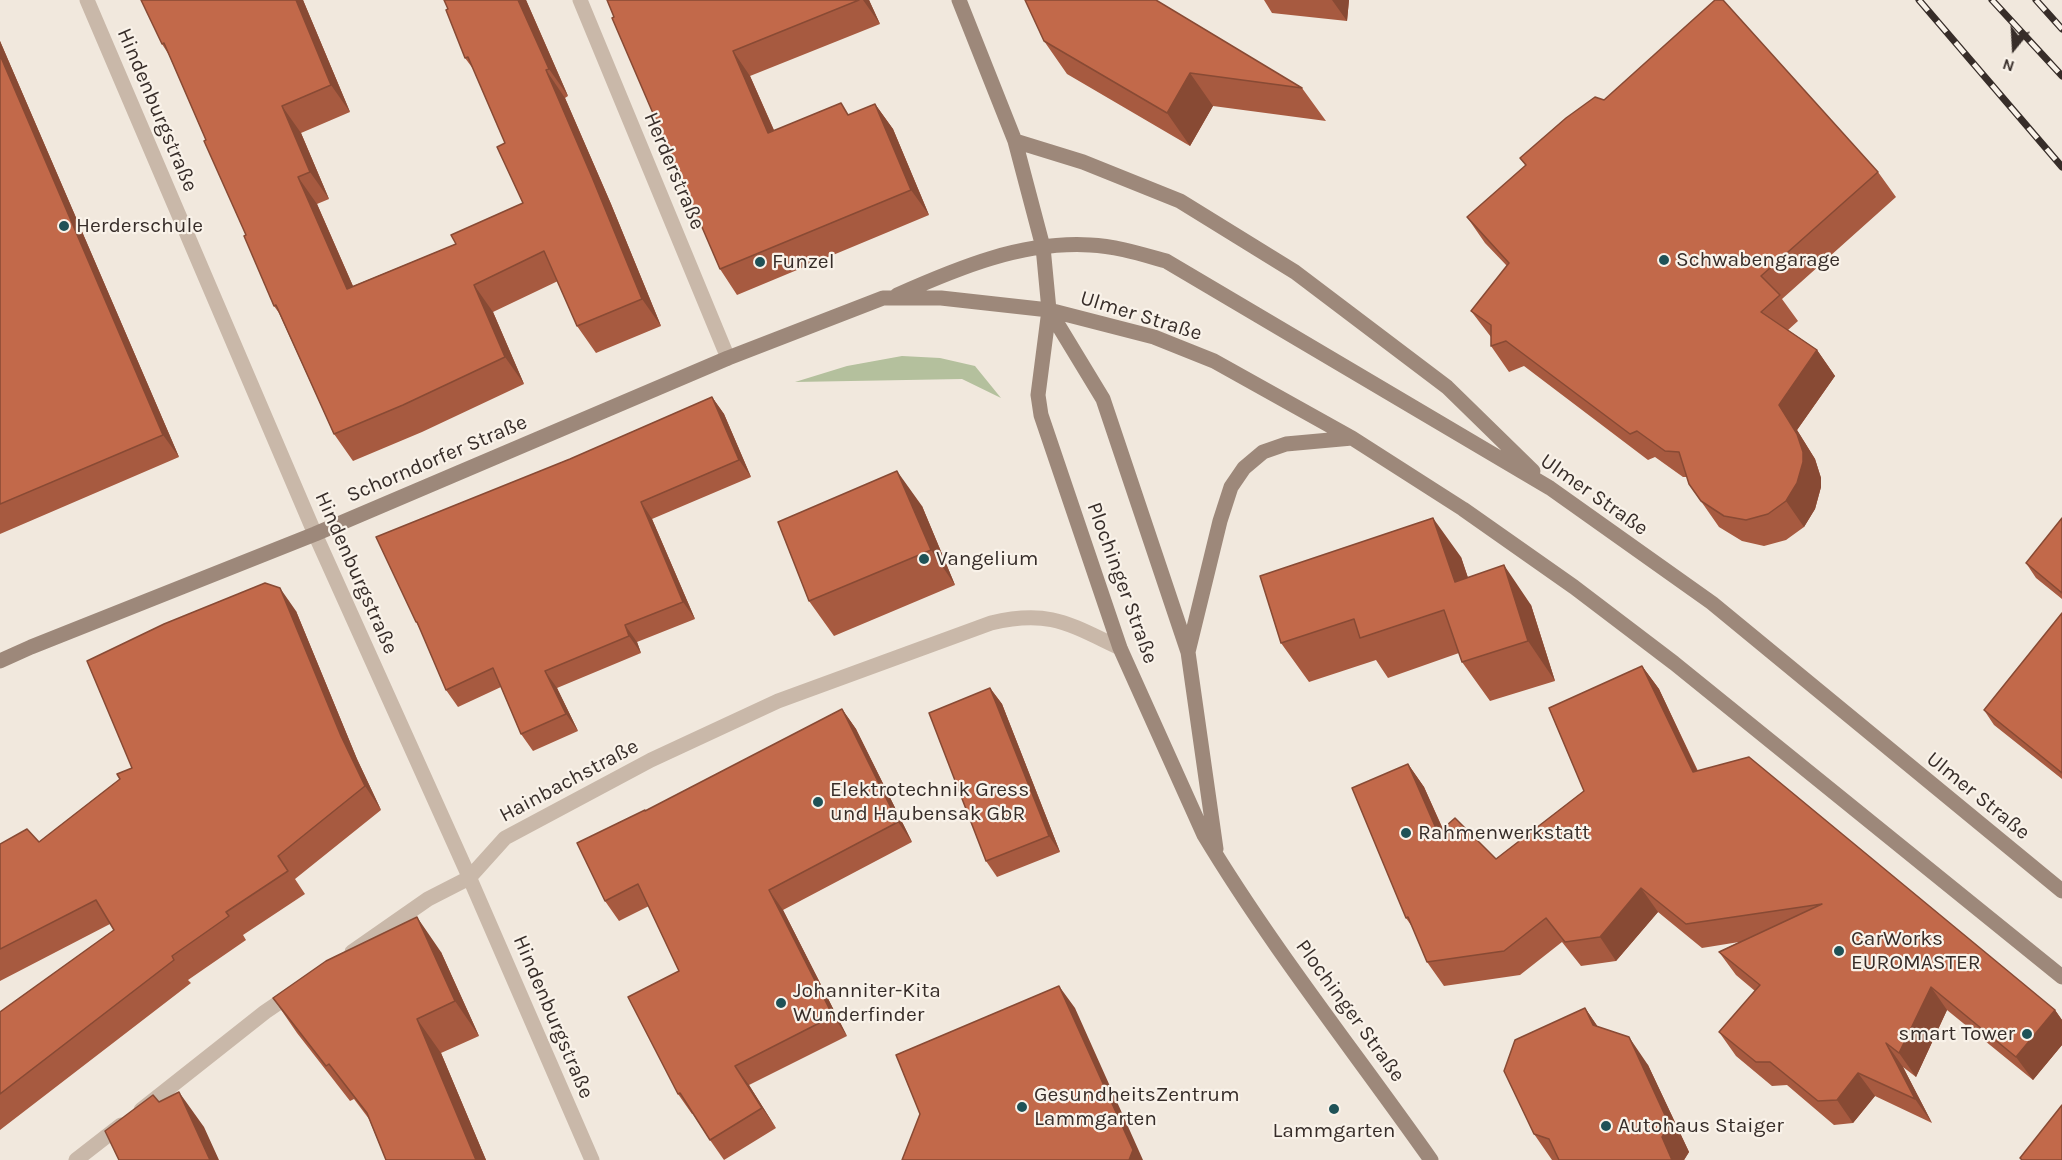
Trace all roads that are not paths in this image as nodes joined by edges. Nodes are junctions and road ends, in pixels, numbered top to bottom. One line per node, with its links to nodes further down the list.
1 (87, 0): 11 (street, Hindenburgstraße)
2 (580, 0): 8 (street, Herderstraße)
3 (959, 0): 4 (main road, Plochinger Straße)
4 (1015, 141): 5 (main road, Plochinger Straße); 10 (main road)
5 (1043, 247): 6 (main road, Schorndorfer Straße); 7 (main road, Plochinger Straße); 10 (main road, Ulmer Straße)
6 (891, 297): 7 (main road, Schorndorfer Straße); 8 (main road, Schorndorfer Straße)
7 (1049, 310): 9 (main road, Ulmer Straße); 12 (main road, Plochinger Straße); 13 (main road, Plochinger Straße)
8 (728, 358): 11 (main road, Schorndorfer Straße)
9 (1352, 438): 13 (main road); 19 (main road, Ulmer Straße)
10 (1550, 488): 17 (main road, Ulmer Straße)
11 (315, 534): 14 (main road, Schorndorfer Straße); 16 (street, Hindenburgstraße)
12 (1120, 648): 15 (main road, Plochinger Straße); 16 (street, Hainbachstraße)
13 (1188, 652): 15 (main road, Plochinger Straße)
14 (0, 661)
15 (1217, 857): 23 (main road, Plochinger Straße)
16 (469, 878): 18 (street, Hainbachstraße); 22 (street, Hindenburgstraße)
17 (2062, 891)
18 (342, 959)
19 (2062, 977)
20 (303, 986): 21 (street)
21 (76, 1160)
22 (592, 1160)
23 (1431, 1160)

